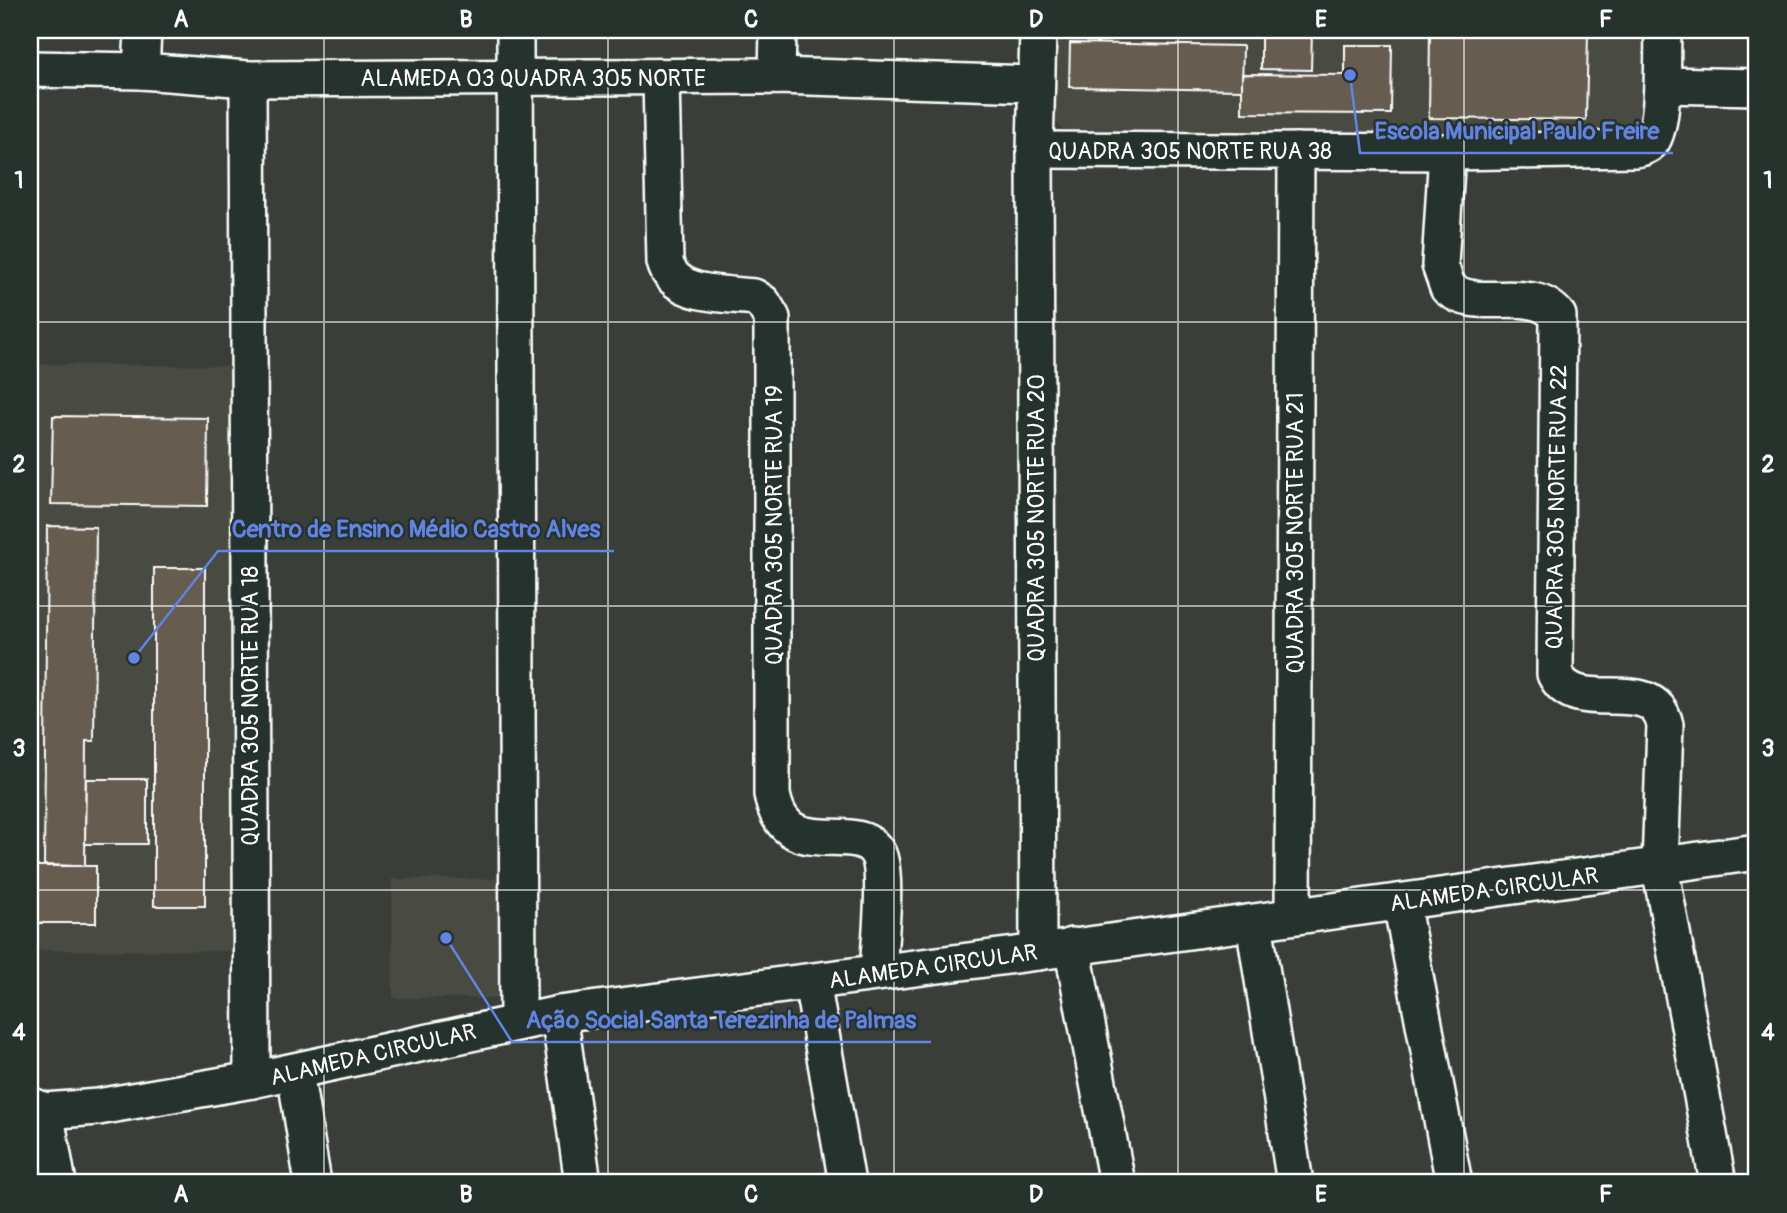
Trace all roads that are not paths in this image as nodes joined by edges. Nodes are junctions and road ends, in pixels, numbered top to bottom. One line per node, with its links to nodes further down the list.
1 (142, 30): 7 (street)
2 (515, 30): 11 (street)
3 (778, 30): 8 (street)
4 (1038, 30): 12 (street, QUADRA 305 NORTE RUA 20)
5 (1662, 30): 13 (street, QUADRA 305 NORTE RUA 38)
6 (30, 69): 7 (street, ALAMEDA 03 QUADRA 305 NORTE)
7 (141, 71): 10 (street, ALAMEDA 03 QUADRA 305 NORTE)
8 (777, 76): 9 (street, ALAMEDA 03 QUADRA 305 NORTE); 12 (street, ALAMEDA 03 QUADRA 305 NORTE)
9 (661, 78): 11 (street, ALAMEDA 03 QUADRA 305 NORTE); 25 (street, QUADRA 305 NORTE RUA 19)
10 (248, 79): 11 (street, ALAMEDA 03 QUADRA 305 NORTE); 30 (street, QUADRA 305 NORTE RUA 18)
11 (515, 79): 28 (street)
12 (1036, 84): 15 (street, QUADRA 305 NORTE RUA 20)
13 (1662, 85): 14 (street); 17 (street, QUADRA 305 NORTE RUA 38)
14 (1757, 87)
15 (1035, 150): 16 (street, QUADRA 305 NORTE RUA 38); 24 (street, QUADRA 305 NORTE RUA 20)
16 (1296, 151): 17 (street, QUADRA 305 NORTE RUA 38); 21 (street, QUADRA 305 NORTE RUA 21)
17 (1447, 152): 19 (street, QUADRA 305 NORTE RUA 22)
18 (1757, 852): 19 (street, ALAMEDA CIRCULAR)
19 (1660, 867): 20 (street, ALAMEDA CIRCULAR); 39 (street)
20 (1401, 902): 21 (street, ALAMEDA CIRCULAR); 38 (street)
21 (1293, 916): 22 (street, ALAMEDA CIRCULAR)
22 (1254, 923): 23 (street, ALAMEDA CIRCULAR); 37 (street)
23 (1072, 946): 24 (street, ALAMEDA CIRCULAR); 36 (street)
24 (1038, 952): 25 (street, ALAMEDA CIRCULAR)
25 (878, 972): 26 (street, ALAMEDA CIRCULAR)
26 (812, 982): 27 (street, ALAMEDA CIRCULAR); 35 (street)
27 (559, 1014): 28 (street, ALAMEDA CIRCULAR); 34 (street)
28 (517, 1021): 29 (street, ALAMEDA CIRCULAR)
29 (295, 1072): 30 (street, ALAMEDA CIRCULAR); 33 (street)
30 (252, 1080): 31 (street, ALAMEDA CIRCULAR)
31 (37, 1108): 32 (street)
32 (58, 1183)
33 (313, 1183)
34 (583, 1183)
35 (847, 1183)
36 (1117, 1183)
37 (1295, 1183)
38 (1454, 1183)
39 (1718, 1183)

